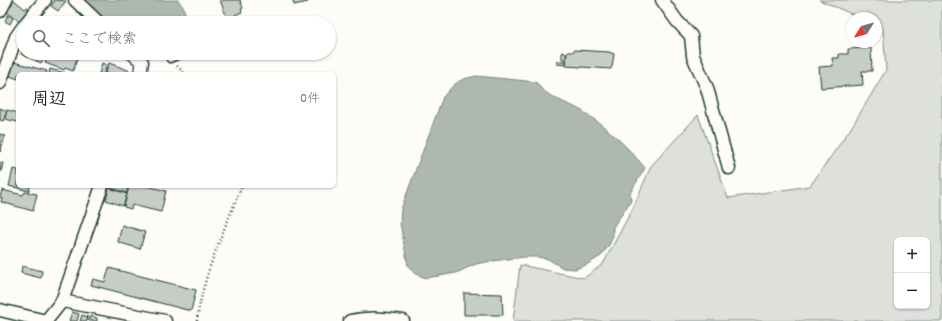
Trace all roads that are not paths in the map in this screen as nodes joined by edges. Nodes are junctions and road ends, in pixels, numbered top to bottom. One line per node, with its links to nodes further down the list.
1 (6, 0): 5 (street)
2 (44, 0): 6 (street)
3 (75, 0): 7 (street)
4 (662, 0): 12 (street)
5 (0, 11)
6 (31, 16)
7 (92, 16)
8 (16, 37): 11 (street)
9 (140, 60): 10 (street)
10 (140, 72)
11 (0, 83)
12 (729, 168)
13 (101, 188): 14 (street)
14 (62, 302): 16 (street); 17 (street)
15 (0, 310): 16 (street)
16 (46, 321)
17 (166, 321)
18 (350, 321): 19 (street)
19 (402, 321)

